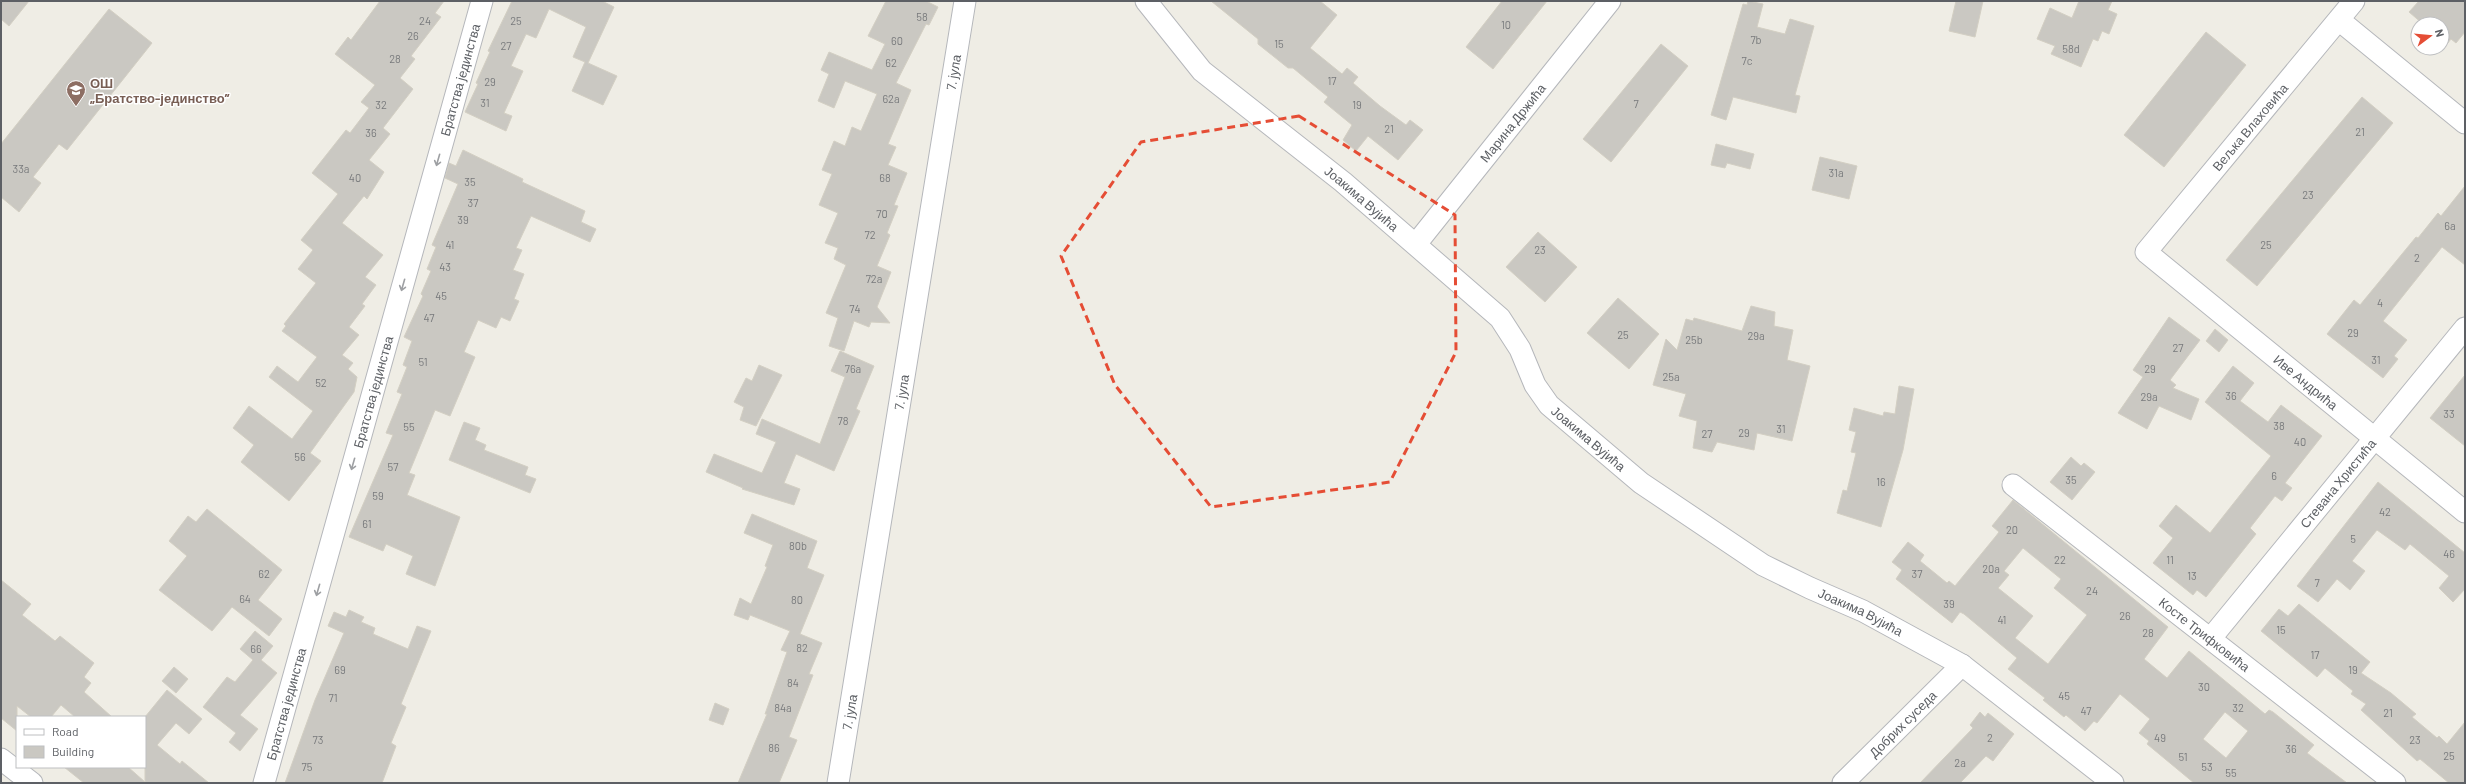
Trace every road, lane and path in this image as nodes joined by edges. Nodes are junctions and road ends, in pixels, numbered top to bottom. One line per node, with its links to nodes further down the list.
1 (482, 1): 18 (street, Братства јединства, one-way to 18)
2 (965, 1): 19 (street, 7. јула)
3 (1146, 1): 8 (street, Јоакима Вујића)
4 (1610, 1): 8 (street, Марина Држића)
5 (2354, 1): 6 (street, Вељка Влаховића)
6 (2339, 20): 7 (street); 9 (street, Вељка Влаховића)
7 (2465, 122)
8 (1416, 244): 15 (street, Јоакима Вујића)
9 (2146, 252): 11 (street, Иве Андрића)
10 (2465, 328): 11 (street, Стевана Христића)
11 (2374, 440): 13 (street, Иве Андрића); 14 (street, Стевана Христића)
12 (2013, 485): 14 (street, Косте Трифковића)
13 (2465, 512)
14 (2211, 638): 22 (street, Косте Трифковића)
15 (1962, 665): 20 (street, Добрих суседа); 21 (street, Јоакима Вујића)
16 (1, 759): 17 (street)
17 (32, 783)
18 (264, 783)
19 (838, 783)
20 (1843, 783)
21 (2113, 783)
22 (2396, 783)

